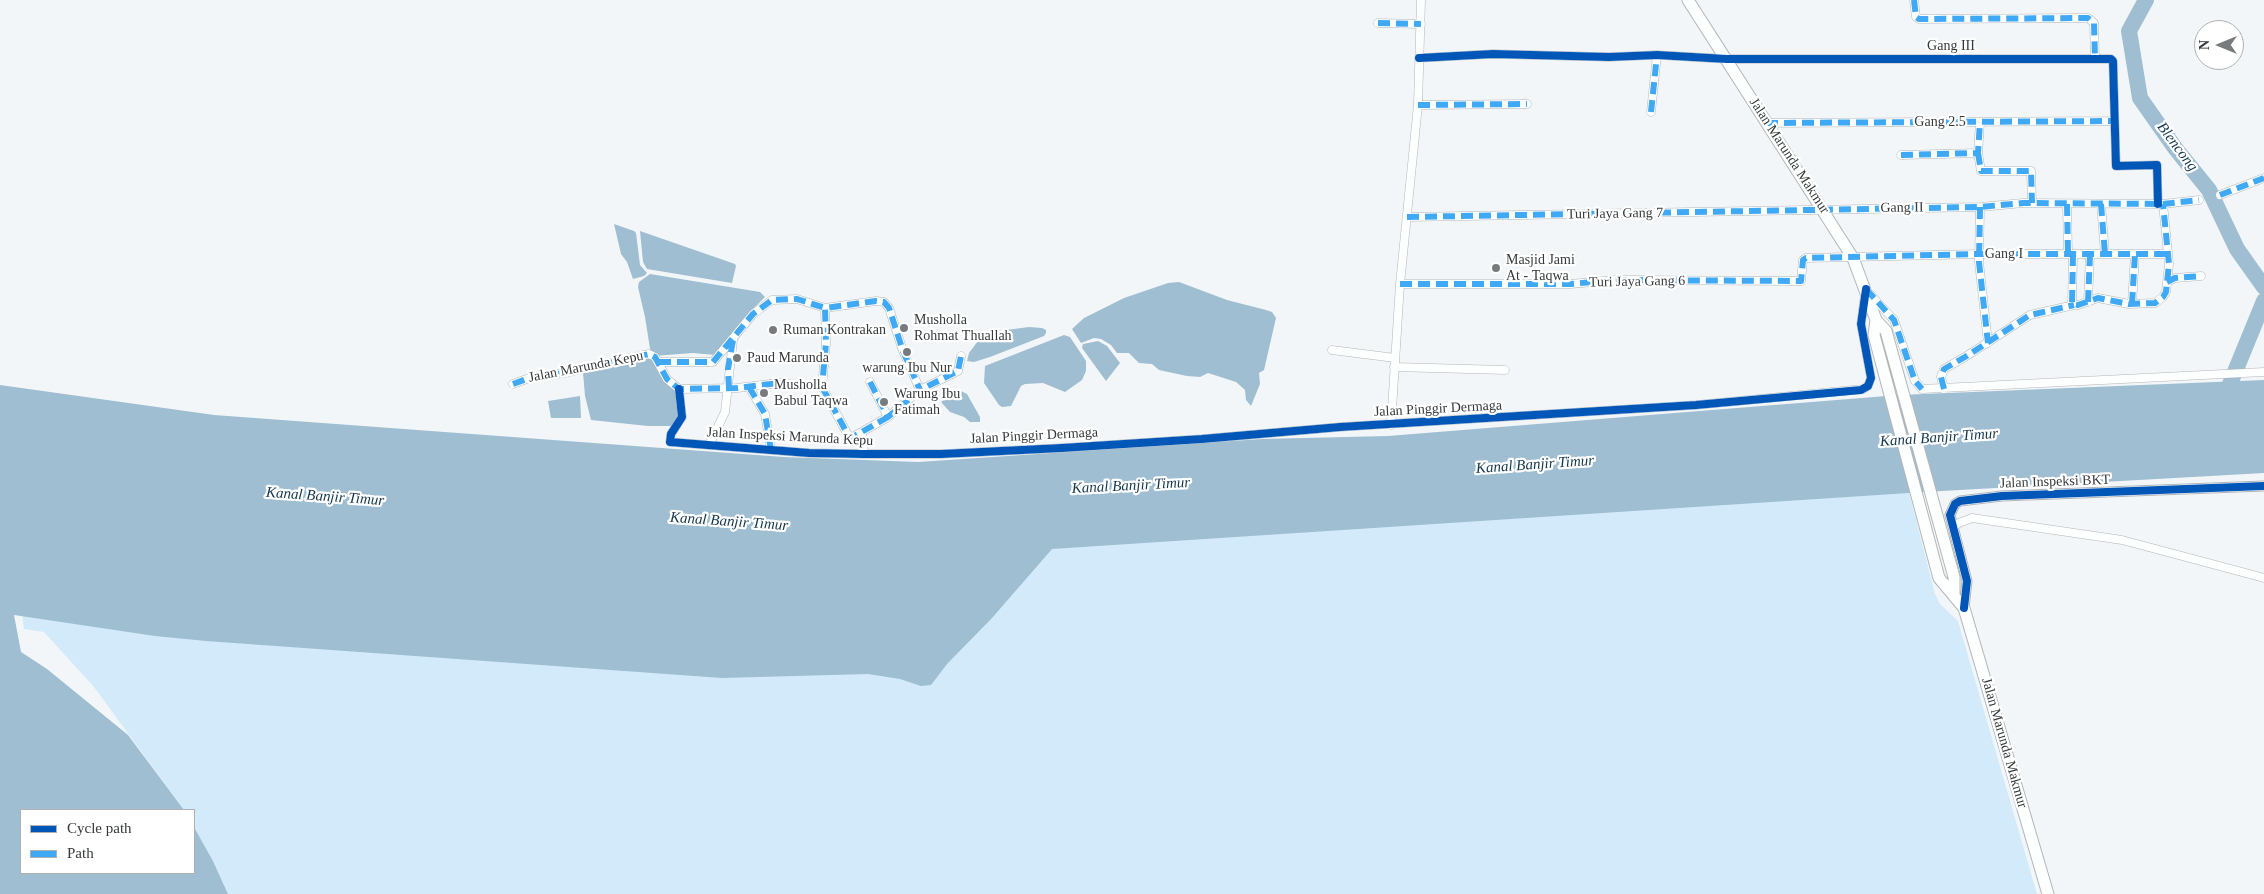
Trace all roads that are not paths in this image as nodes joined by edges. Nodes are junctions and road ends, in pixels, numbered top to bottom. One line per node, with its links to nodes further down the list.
1 (1421, 0): 5 (street)
2 (1688, 0): 9 (main road, Jalan Marunda Makmur)
3 (1914, 0): 8 (street)
4 (1378, 23): 5 (street)
5 (1421, 24): 7 (street)
6 (1657, 55): 7 (street, Gang III); 9 (street, Gang III); 12 (street)
7 (1419, 58): 10 (street)
8 (2095, 58): 9 (street, Gang III); 13 (street, Gang III)
9 (1727, 59): 15 (main road, Jalan Marunda Makmur)
10 (1418, 104): 11 (street); 27 (street)
11 (1527, 104)
12 (1651, 112)
13 (2114, 121): 14 (street, Gang 2.5); 24 (street)
14 (1980, 122): 15 (street, Gang 2.5); 16 (street)
15 (1766, 123): 26 (main road, Jalan Marunda Makmur)
16 (1978, 153): 17 (street); 21 (street)
17 (1901, 155)
18 (2264, 178): 19 (street)
19 (2220, 195)
20 (2199, 200): 24 (street, Gang II)
21 (2032, 203): 22 (street, Gang II); 25 (street, Gang II)
22 (2067, 204): 23 (street, Gang II); 29 (street)
23 (2102, 204): 24 (street, Gang II); 31 (street)
24 (2161, 204): 33 (street)
25 (1980, 207): 26 (street, Gang II); 28 (street)
26 (1823, 210): 27 (street, Turi Jaya Gang 7); 34 (main road, Jalan Marunda Makmur)
27 (1407, 216): 37 (street)
28 (1979, 254): 29 (street, Gang I); 34 (street, Gang I); 45 (street)
29 (2071, 254): 30 (street, Gang I); 41 (street)
30 (2090, 254): 31 (street, Gang I); 39 (street)
31 (2105, 254): 32 (street, Gang I)
32 (2135, 254): 33 (street, Gang I); 40 (street)
33 (2168, 254): 36 (street)
34 (1854, 258): 37 (street, Turi Jaya Gang 6); 38 (main road, Jalan Marunda Makmur)
35 (2201, 276): 36 (street)
36 (2167, 282): 40 (street)
37 (1400, 284): 48 (street)
38 (1866, 289): 43 (main road, Jalan Marunda Makmur); 59 (street); 62 (street, Jalan Pinggir Dermaga)
39 (2088, 302): 40 (street); 41 (street)
40 (2132, 304)
41 (2074, 305): 45 (street)
42 (825, 308): 44 (street); 56 (street); 60 (street)
43 (1876, 320): 71 (main road, Jalan Marunda Makmur); 71 (main road, Jalan Marunda Makmur)
44 (733, 340): 49 (street); 57 (street)
45 (1988, 343): 59 (street)
46 (1332, 350): 48 (street)
47 (961, 356): 60 (street)
48 (1394, 358): 50 (street)
49 (658, 362): 54 (street, Jalan Marunda Kepu); 58 (street, Jalan Marunda Kepu)
50 (1394, 368): 51 (street); 62 (street)
51 (1505, 370)
52 (2264, 372): 59 (street)
53 (870, 382): 61 (street)
54 (513, 384)
55 (749, 387): 56 (street); 57 (street); 65 (street)
56 (822, 387): 63 (street)
57 (729, 388): 58 (street); 64 (street)
58 (679, 389): 64 (street, Jalan Inspeksi Marunda Kepu)
59 (1944, 389)
60 (920, 390): 61 (street)
61 (888, 417): 63 (street)
62 (1391, 424): 67 (street, Jalan Pinggir Dermaga)
63 (862, 433): 66 (street)
64 (710, 445): 65 (street, Jalan Inspeksi Marunda Kepu)
65 (771, 450): 66 (street, Jalan Inspeksi Marunda Kepu)
66 (864, 454): 67 (street, Jalan Inspeksi Marunda Kepu)
67 (910, 455)
68 (2264, 486): 69 (street, Jalan Inspeksi BKT)
69 (1953, 527): 70 (street); 72 (street, Jalan Inspeksi BKT)
70 (2264, 578)
71 (1954, 596): 72 (main road, Jalan Marunda Makmur)
72 (1964, 608): 73 (main road, Jalan Marunda Makmur)
73 (2048, 894)

